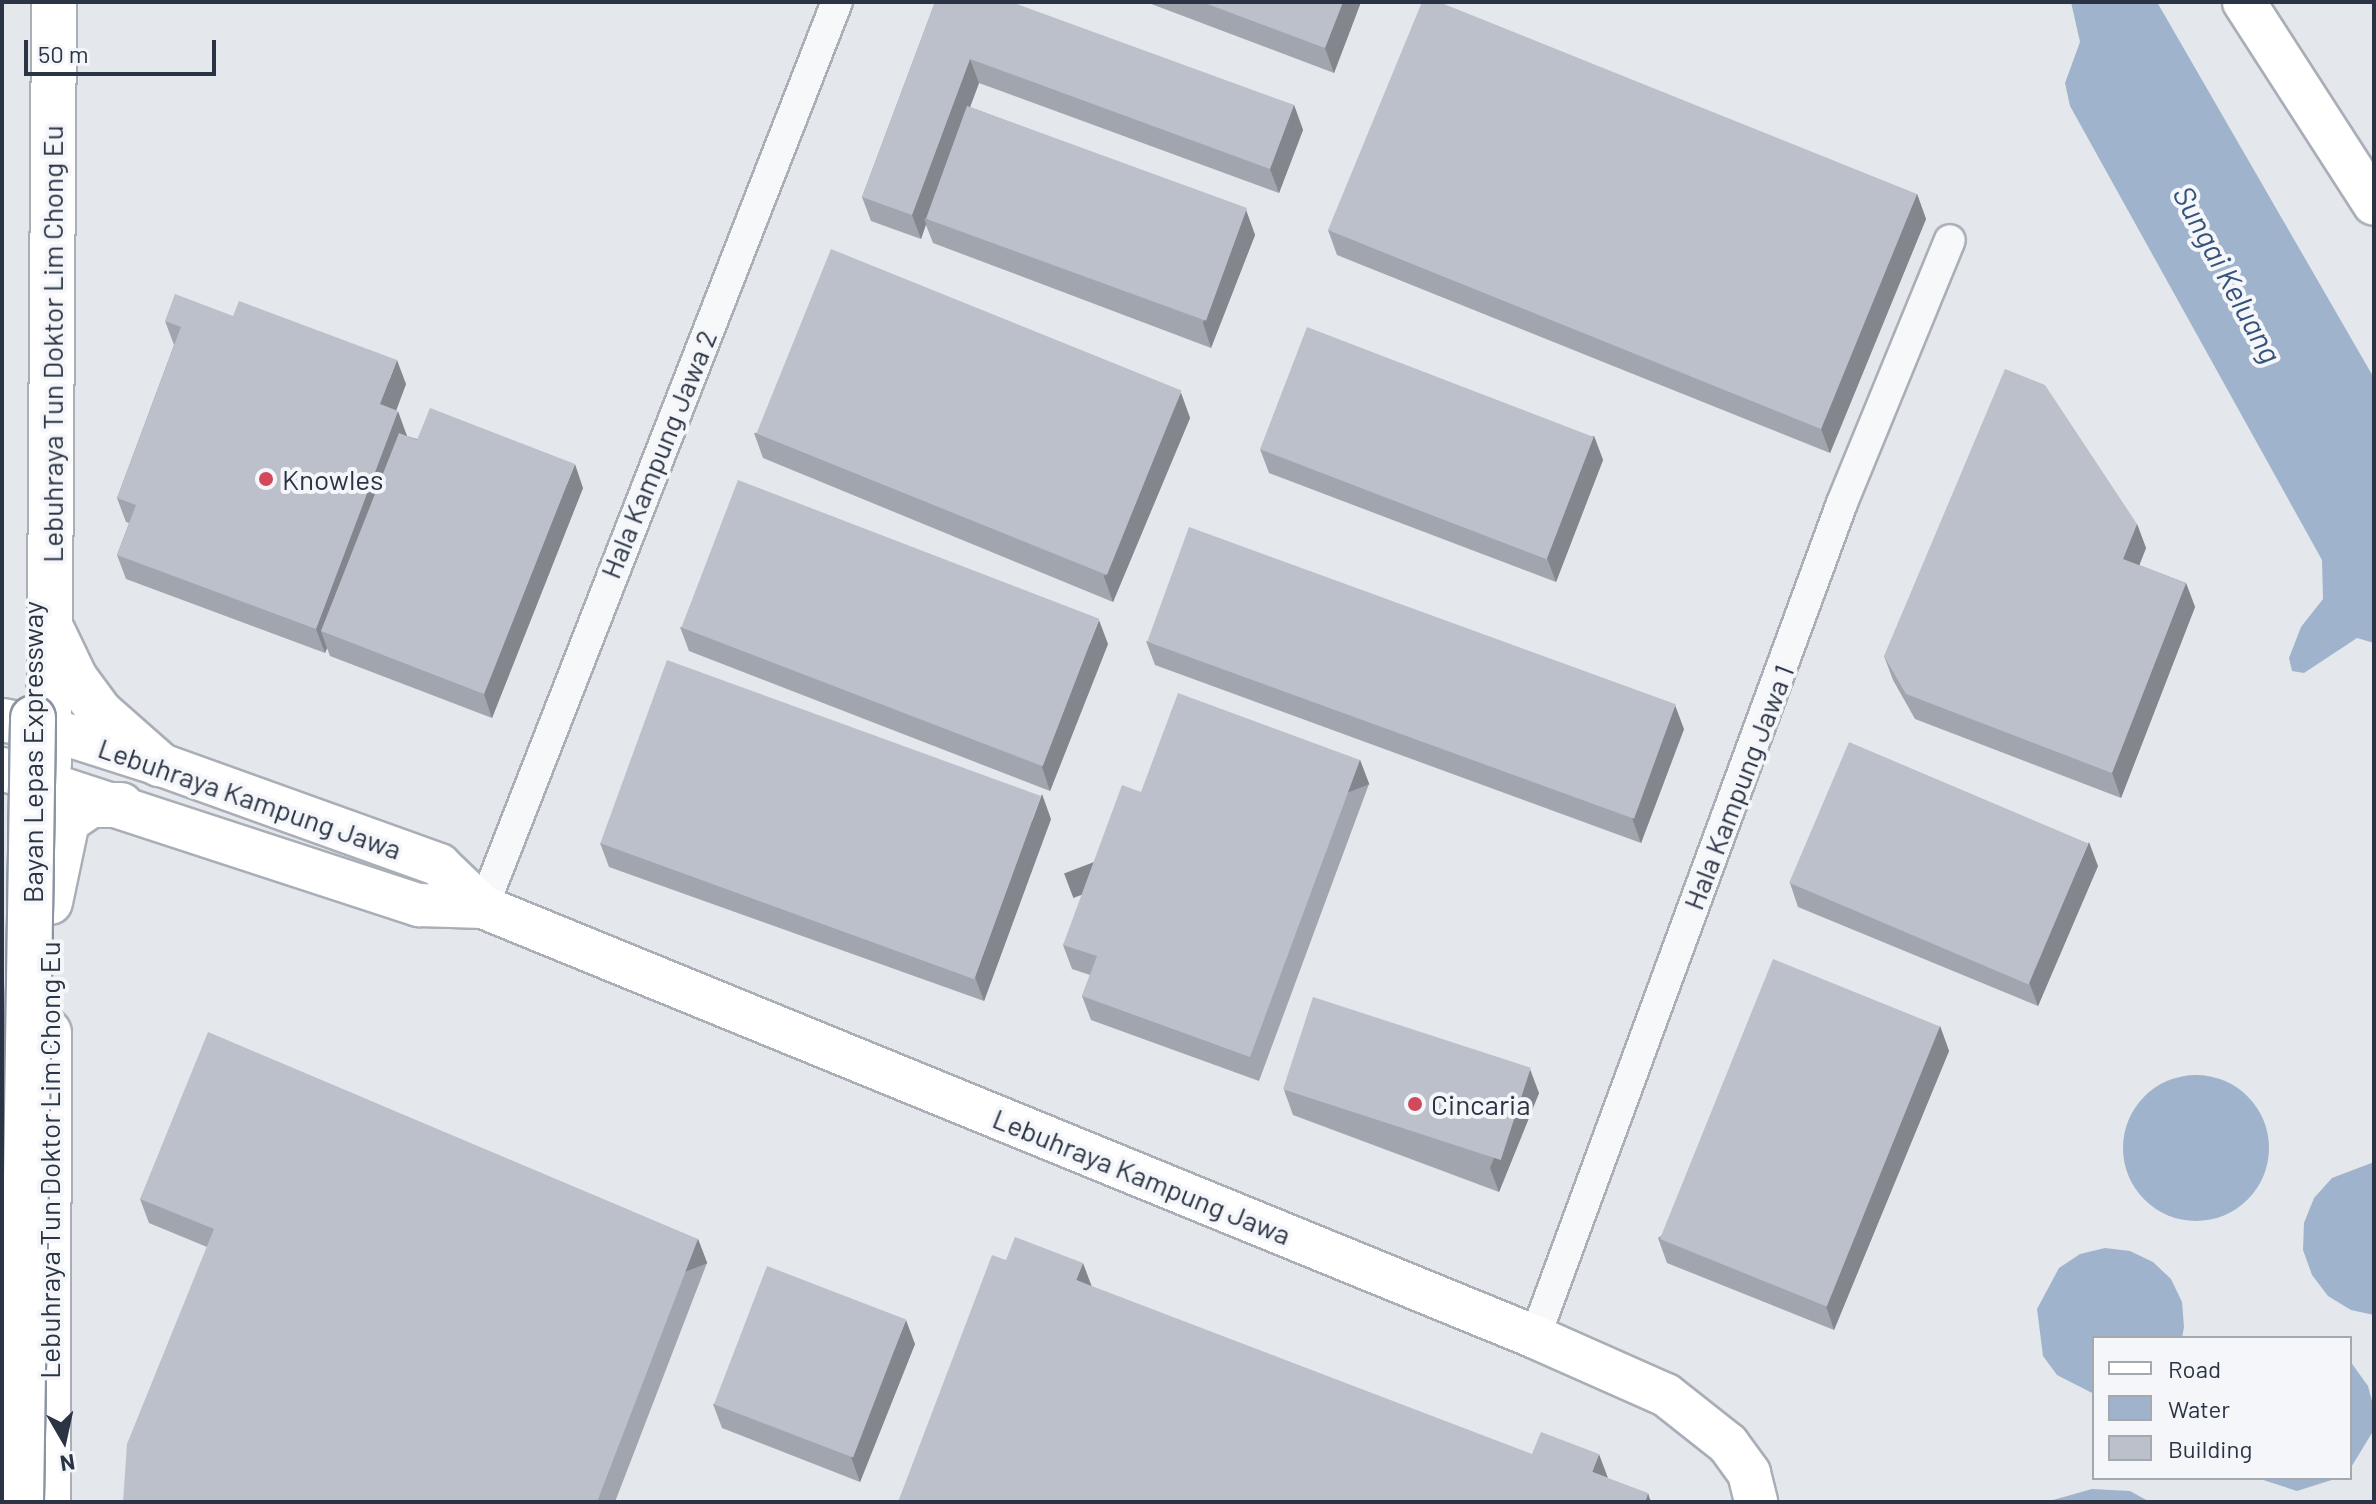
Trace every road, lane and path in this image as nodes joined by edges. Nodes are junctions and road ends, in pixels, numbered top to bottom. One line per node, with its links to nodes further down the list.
1 (34, 2): 17 (highway, Bayan Lepas Expressway, bridge)
2 (54, 2): 7 (highway, Lebuhraya Tun Doktor Lim Chong Eu)
3 (837, 2): 15 (street, Hala Kampung Jawa 2)
4 (2244, 2): 5 (street)
5 (2374, 204)
6 (1950, 240): 16 (street, Hala Kampung Jawa 1)
7 (50, 626): 9 (highway, Lebuhraya Tun Doktor Lim Chong Eu); 10 (highway)
8 (2, 720): 9 (street, Lebuhraya Kampung Jawa)
9 (49, 729): 10 (street, Lebuhraya Kampung Jawa); 12 (highway, Lebuhraya Tun Doktor Lim Chong Eu)
10 (159, 764): 15 (street, Lebuhraya Kampung Jawa)
11 (2, 769): 12 (street, Lebuhraya Kampung Jawa)
12 (48, 780): 13 (street, Lebuhraya Kampung Jawa); 14 (highway, Lebuhraya Tun Doktor Lim Chong Eu)
13 (121, 805): 14 (highway); 15 (street, Lebuhraya Kampung Jawa)
14 (50, 902): 18 (highway, Lebuhraya Tun Doktor Lim Chong Eu)
15 (483, 907): 16 (street, Lebuhraya Kampung Jawa)
16 (1535, 1337): 19 (street, Lebuhraya Kampung Jawa)
17 (21, 1502)
18 (48, 1502)
19 (1756, 1502)

